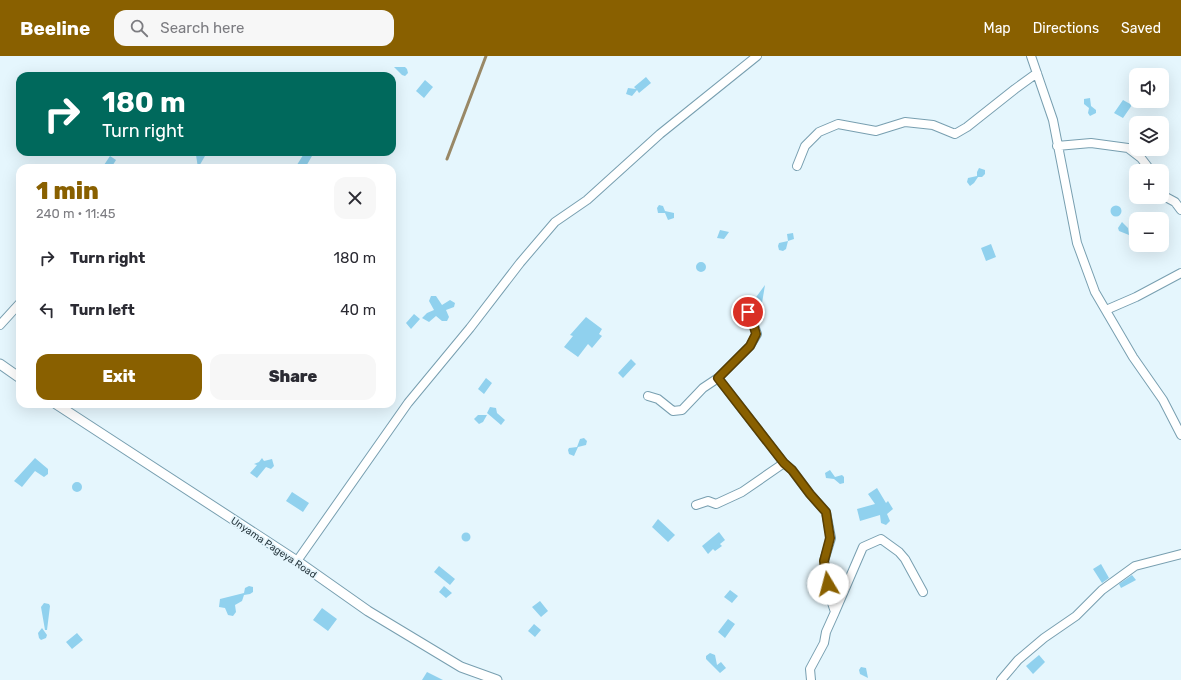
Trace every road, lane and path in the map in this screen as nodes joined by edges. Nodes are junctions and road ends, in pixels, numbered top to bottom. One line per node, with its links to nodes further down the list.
1 (757, 56): 23 (street)
2 (1031, 56): 3 (street)
3 (1037, 73): 4 (street); 6 (street)
4 (1057, 146): 5 (street); 12 (street)
5 (1146, 164)
6 (797, 166)
7 (1169, 199): 8 (street)
8 (1181, 210)
9 (1181, 273): 12 (street)
10 (744, 305): 16 (street)
11 (16, 307): 13 (street)
12 (1106, 310): 19 (street)
13 (0, 325)
14 (0, 364): 15 (street)
15 (16, 375)
16 (718, 378): 17 (street); 20 (street)
17 (648, 396)
18 (62, 408): 23 (street, Unyama Pageya Road)
19 (1181, 436)
20 (784, 463): 21 (street); 25 (street)
21 (696, 504)
22 (1181, 554): 28 (street)
23 (297, 561): 26 (street, Unyama Pageya Road)
24 (923, 592): 25 (street)
25 (835, 612): 27 (street)
26 (497, 680)
27 (811, 680)
28 (1001, 680)

